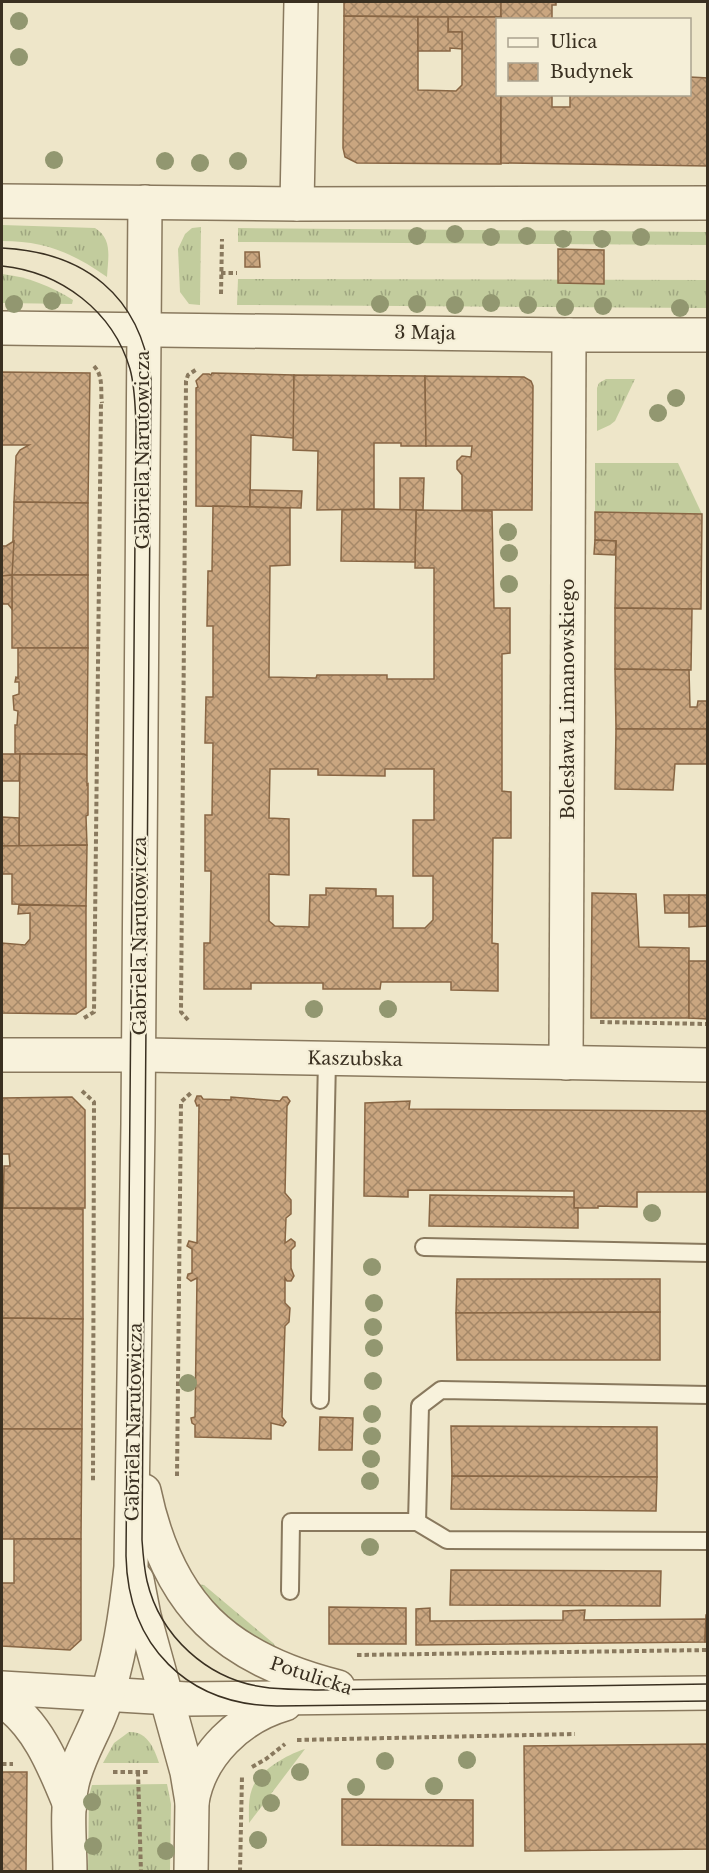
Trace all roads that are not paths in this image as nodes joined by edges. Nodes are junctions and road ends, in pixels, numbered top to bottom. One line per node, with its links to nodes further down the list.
1 (301, 2): 5 (street)
2 (2, 201): 3 (street)
3 (145, 202): 5 (street); 7 (street)
4 (708, 203): 5 (street)
5 (297, 204)
6 (2, 328): 7 (street, 3 Maja)
7 (143, 330): 8 (street, 3 Maja); 11 (street, Gabriela Narutowicza)
8 (569, 335): 9 (street, 3 Maja); 13 (street, Bolesława Limanowskiego)
9 (708, 335)
10 (2, 1055): 11 (street, Kaszubska)
11 (138, 1055): 12 (street, Kaszubska); 19 (street, Gabriela Narutowicza)
12 (327, 1059): 13 (street, Kaszubska); 18 (lane)
13 (566, 1063): 14 (street, Kaszubska)
14 (708, 1065)
15 (424, 1247): 16 (lane)
16 (708, 1252)
17 (708, 1395): 20 (lane)
18 (320, 1400)
19 (134, 1430): 22 (street, Gabriela Narutowicza); 27 (street, Potulicka)
20 (417, 1522): 21 (lane); 23 (lane)
21 (708, 1541)
22 (132, 1542): 26 (street, Gabriela Narutowicza); 28 (street, Gabriela Narutowicza)
23 (290, 1591)
24 (2, 1688): 26 (street, Potulicka)
25 (708, 1693): 27 (street, Potulicka)
26 (107, 1694): 28 (street, Potulicka); 32 (street, Gabriela Narutowicza)
27 (385, 1697): 29 (street, Potulicka)
28 (166, 1698): 29 (street, Potulicka); 31 (street, Gabriela Narutowicza)
29 (319, 1698): 31 (street, Gabriela Narutowicza)
30 (2, 1700): 32 (street)
31 (192, 1802): 34 (street, Gabriela Narutowicza)
32 (70, 1805): 33 (street, Gabriela Narutowicza)
33 (69, 1872)
34 (191, 1872)

